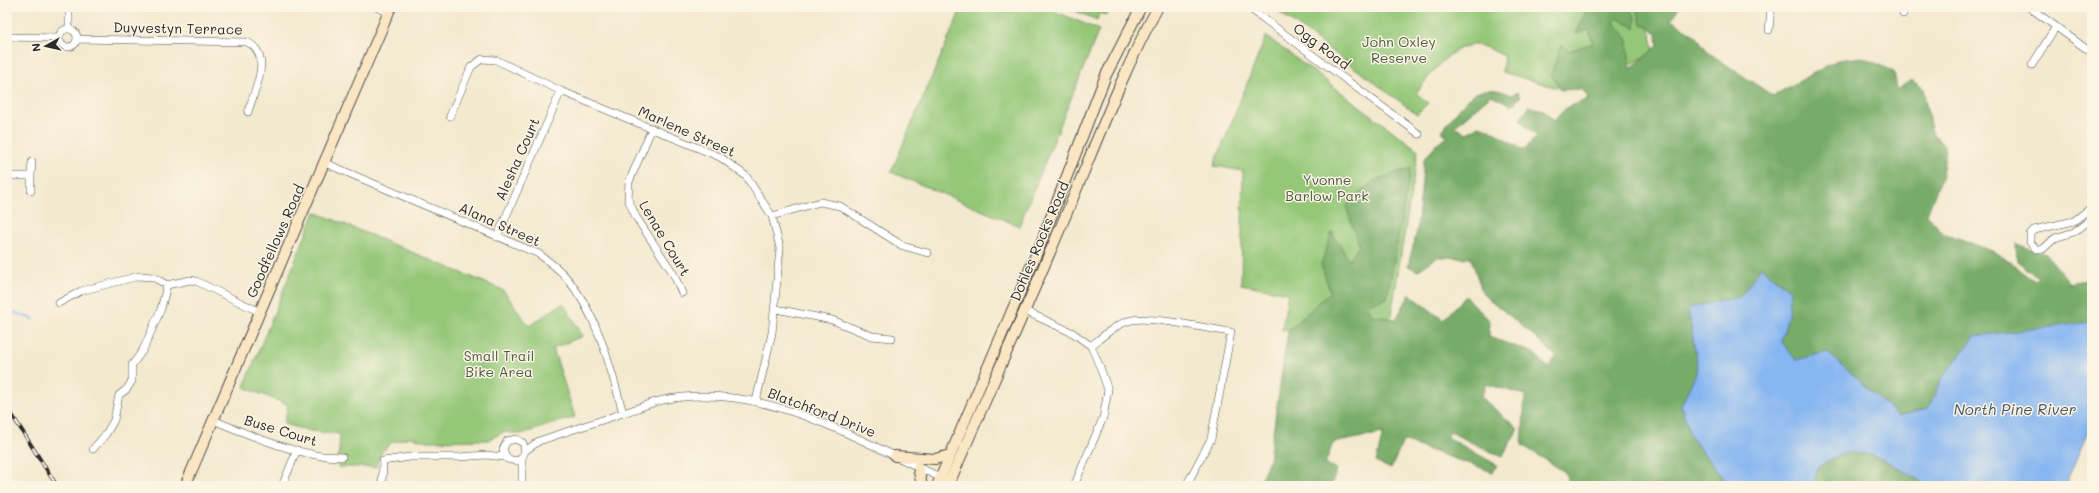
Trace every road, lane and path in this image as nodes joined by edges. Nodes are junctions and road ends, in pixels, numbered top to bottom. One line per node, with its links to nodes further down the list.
1 (69, 7): 10 (street)
2 (376, 7): 8 (street)
3 (1141, 7): 50 (main road, Dohles Rocks Road)
4 (1158, 7): 36 (main road, Dohles Rocks Road)
5 (1248, 7): 21 (street, Ogg Road)
6 (1771, 7): 11 (street)
7 (2029, 7): 9 (street)
8 (390, 10): 23 (main road, Goodfellows Road)
9 (2055, 28): 15 (street); 16 (street)
10 (69, 29): 13 (street); 14 (street)
11 (1769, 30)
12 (7, 37): 13 (street)
13 (59, 38): 14 (street)
14 (78, 39): 18 (street, Duyvestyn Terrace)
15 (2092, 53)
16 (2032, 65)
17 (561, 91): 19 (street, Marlene Street); 20 (street, Marlene Street); 30 (street, Alesha Court)
18 (248, 112)
19 (450, 116)
20 (652, 128): 28 (street, Marlene Street); 33 (street, Lenae Court)
21 (1419, 134)
22 (32, 162): 25 (street)
23 (325, 163): 30 (street, Alana Street); 37 (main road, Goodfellows Road)
24 (7, 176): 25 (street)
25 (32, 176): 26 (street)
26 (31, 191)
27 (2092, 207): 29 (street)
28 (772, 216): 31 (street); 35 (street, Marlene Street)
29 (2092, 219)
30 (497, 237): 41 (street, Alana Street)
31 (928, 253)
32 (167, 285): 34 (street); 37 (street); 46 (street)
33 (682, 293)
34 (59, 303)
35 (776, 310): 38 (street); 40 (street, Marlene Street)
36 (1025, 311): 39 (street); 57 (main road, Dohles Rocks Road)
37 (260, 312): 42 (main road, Goodfellows Road)
38 (892, 338)
39 (1091, 346): 63 (street); 64 (street)
40 (756, 401): 41 (street, Blatchford Drive); 51 (street, Blatchford Drive)
41 (623, 413): 43 (street, Blatchford Drive)
42 (213, 420): 47 (street, Buse Court); 58 (main road, Goodfellows Road)
43 (539, 440): 44 (street, Blatchford Drive); 48 (street, Blatchford Drive)
44 (521, 441): 45 (street); 48 (street)
45 (503, 447): 49 (street); 54 (street)
46 (93, 449)
47 (297, 450): 52 (street, Buse Court); 59 (street)
48 (525, 451): 53 (street)
49 (486, 455): 54 (street); 60 (street)
50 (950, 455): 51 (main road); 57 (main road, Dohles Rocks Road)
51 (895, 456): 55 (street, Blatchford Drive)
52 (342, 457)
53 (522, 458): 54 (street); 56 (street)
54 (508, 459): 56 (street)
55 (918, 467): 57 (street, Blatchford Drive); 62 (main road)
56 (521, 477): 61 (street)
57 (944, 483)
58 (185, 486)
59 (282, 486)
60 (382, 486)
61 (522, 486)
62 (922, 486)
63 (1074, 486)
64 (1186, 486)

